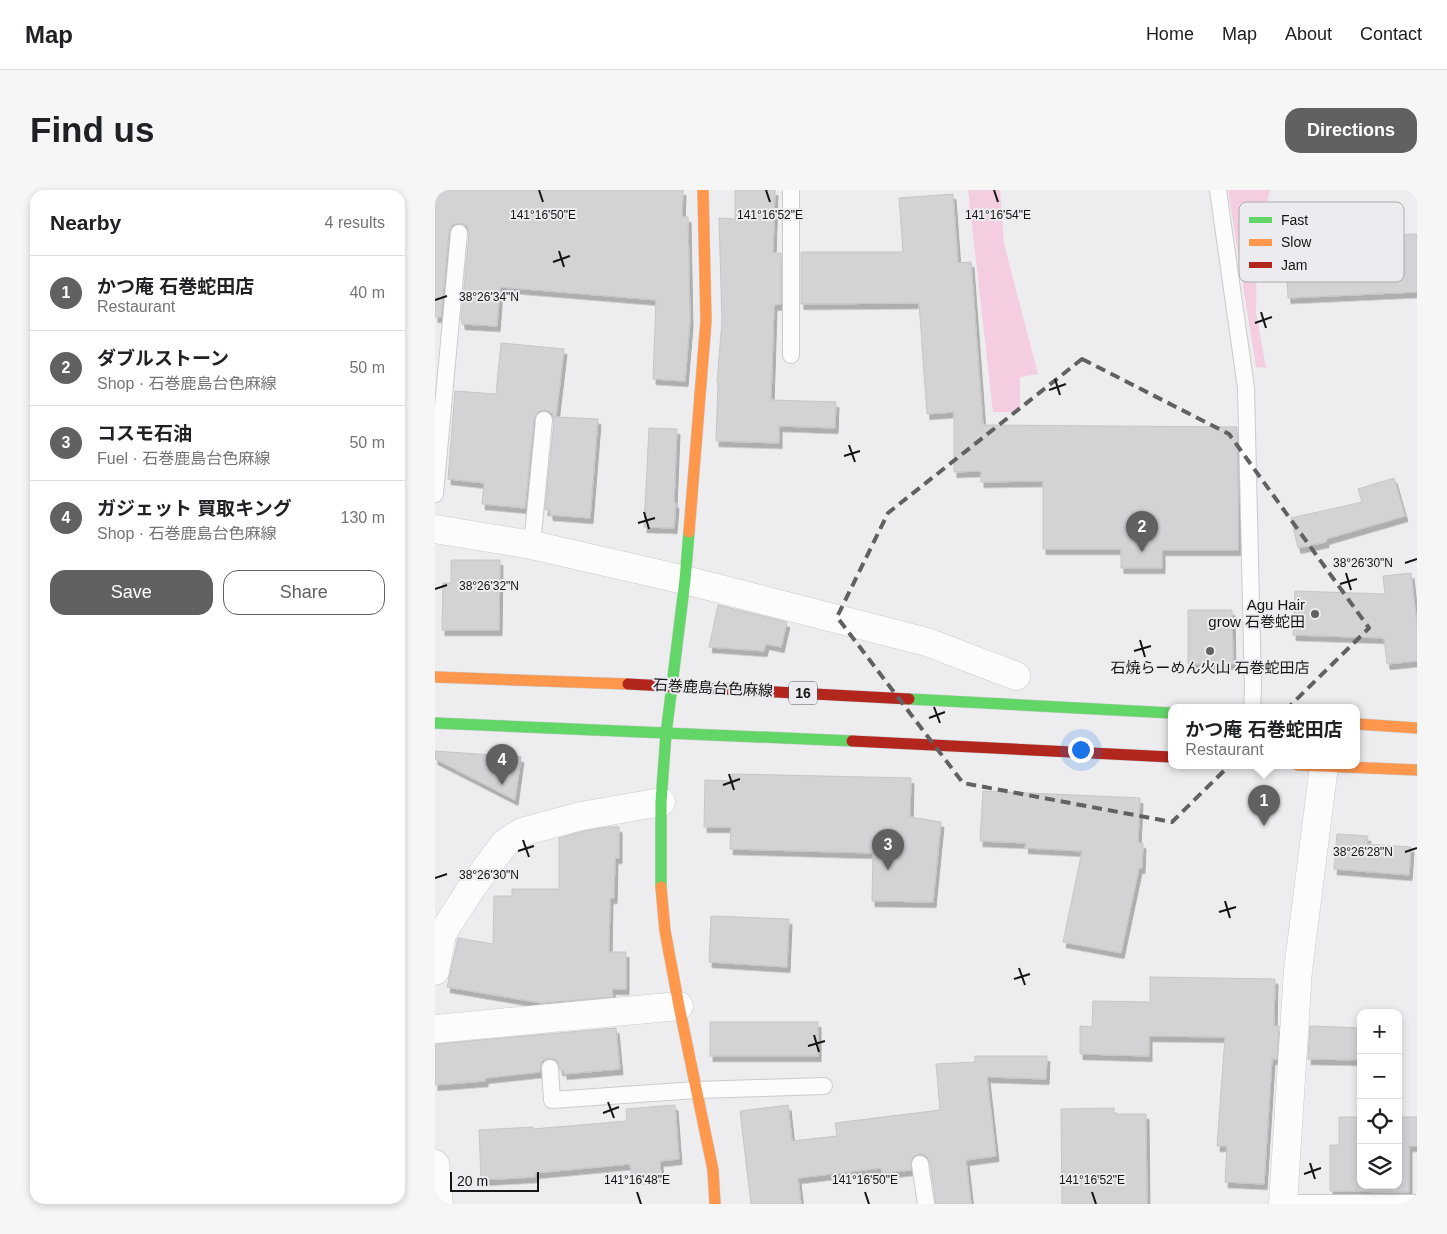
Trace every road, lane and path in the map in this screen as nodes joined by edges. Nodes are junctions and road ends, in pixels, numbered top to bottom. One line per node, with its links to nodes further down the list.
1 (703, 190): 10 (main road)
2 (791, 190): 5 (lane)
3 (1218, 190): 14 (lane)
4 (459, 233): 7 (lane)
5 (791, 355)
6 (544, 420): 9 (lane)
7 (435, 494)
8 (435, 530): 9 (street)
9 (531, 545): 10 (street)
10 (685, 580): 11 (street); 13 (main road)
11 (1016, 676)
12 (435, 677): 13 (main road, 石巻鹿島台色麻線 / 16)
13 (671, 686): 15 (main road, 石巻鹿島台色麻線 / 16); 19 (main road)
14 (1252, 704)
15 (1168, 713)
16 (435, 723): 19 (main road)
17 (1360, 724): 18 (main road)
18 (1417, 728)
19 (666, 734): 20 (main road); 24 (main road)
20 (1168, 758)
21 (1360, 768): 23 (main road)
22 (1311, 769): 37 (street)
23 (1417, 770)
24 (661, 802): 25 (street); 26 (main road)
25 (435, 971)
26 (679, 1006): 27 (street); 30 (main road)
27 (435, 1029)
28 (550, 1068): 30 (lane)
29 (824, 1086): 30 (lane)
30 (696, 1090): 35 (main road)
31 (435, 1164): 34 (street)
32 (920, 1164): 36 (lane)
33 (1417, 1203): 37 (lane)
34 (439, 1204)
35 (715, 1204)
36 (926, 1204)
37 (1283, 1204)

